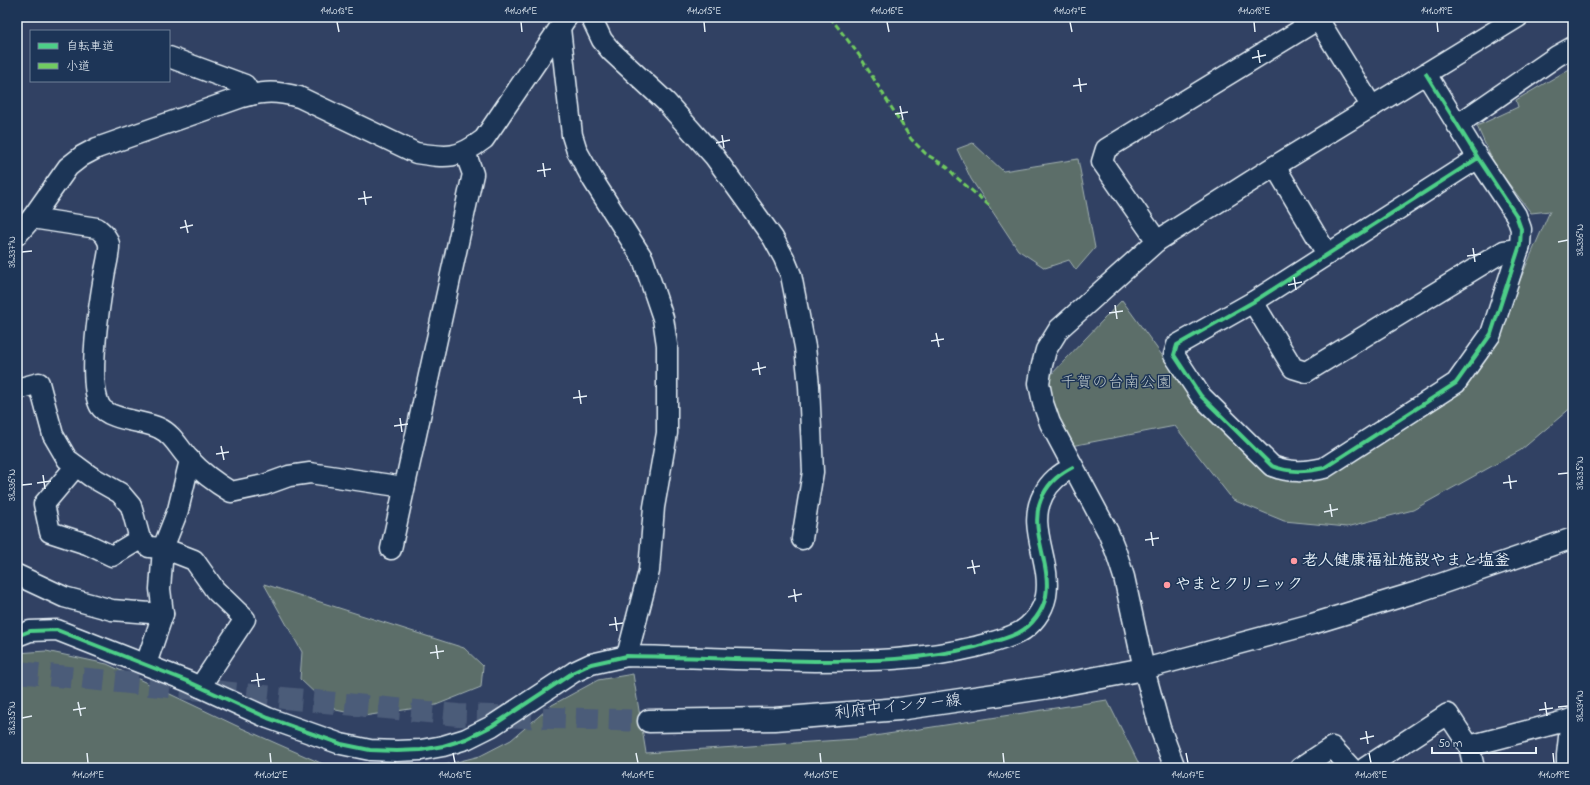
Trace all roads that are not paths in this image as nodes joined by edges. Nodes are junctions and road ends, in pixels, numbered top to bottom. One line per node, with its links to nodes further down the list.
1 (591, 17): 27 (street)
2 (1518, 17): 7 (street)
3 (1320, 18): 9 (street); 16 (street)
4 (563, 23): 11 (street); 33 (street)
5 (1573, 46): 10 (street)
6 (170, 57): 8 (street)
7 (1426, 74): 9 (street); 10 (street)
8 (251, 95): 11 (street); 14 (street)
9 (1372, 107): 13 (street)
10 (1457, 125): 12 (street)
11 (465, 152): 24 (street)
12 (1478, 158): 17 (street); 18 (street)
13 (1275, 166): 16 (street); 18 (street)
14 (32, 218): 15 (street); 21 (street)
15 (17, 235)
16 (1157, 241): 23 (street)
17 (1519, 249): 19 (street); 19 (street)
18 (1326, 254): 19 (street)
19 (1253, 302)
20 (17, 389): 22 (street)
21 (190, 460): 24 (street); 28 (street)
22 (76, 466): 26 (street); 26 (street)
23 (1073, 467): 33 (street); 35 (street)
24 (404, 487): 29 (street)
25 (1573, 538): 35 (street)
26 (140, 539): 28 (street)
27 (802, 539)
28 (163, 548): 31 (street); 36 (street)
29 (391, 549)
30 (17, 575): 31 (street)
31 (163, 614): 34 (street)
32 (17, 636): 34 (street)
33 (628, 656): 36 (street)
34 (146, 664): 36 (street)
35 (1144, 669): 38 (main road, 利府中インター線); 40 (street)
36 (200, 687)
37 (1572, 719): 39 (street); 45 (street)
38 (649, 721)
39 (1469, 746): 43 (street); 44 (street)
40 (1175, 768)
41 (1300, 768): 42 (street)
42 (1351, 768)
43 (1365, 768)
44 (1474, 768)
45 (1567, 768)

